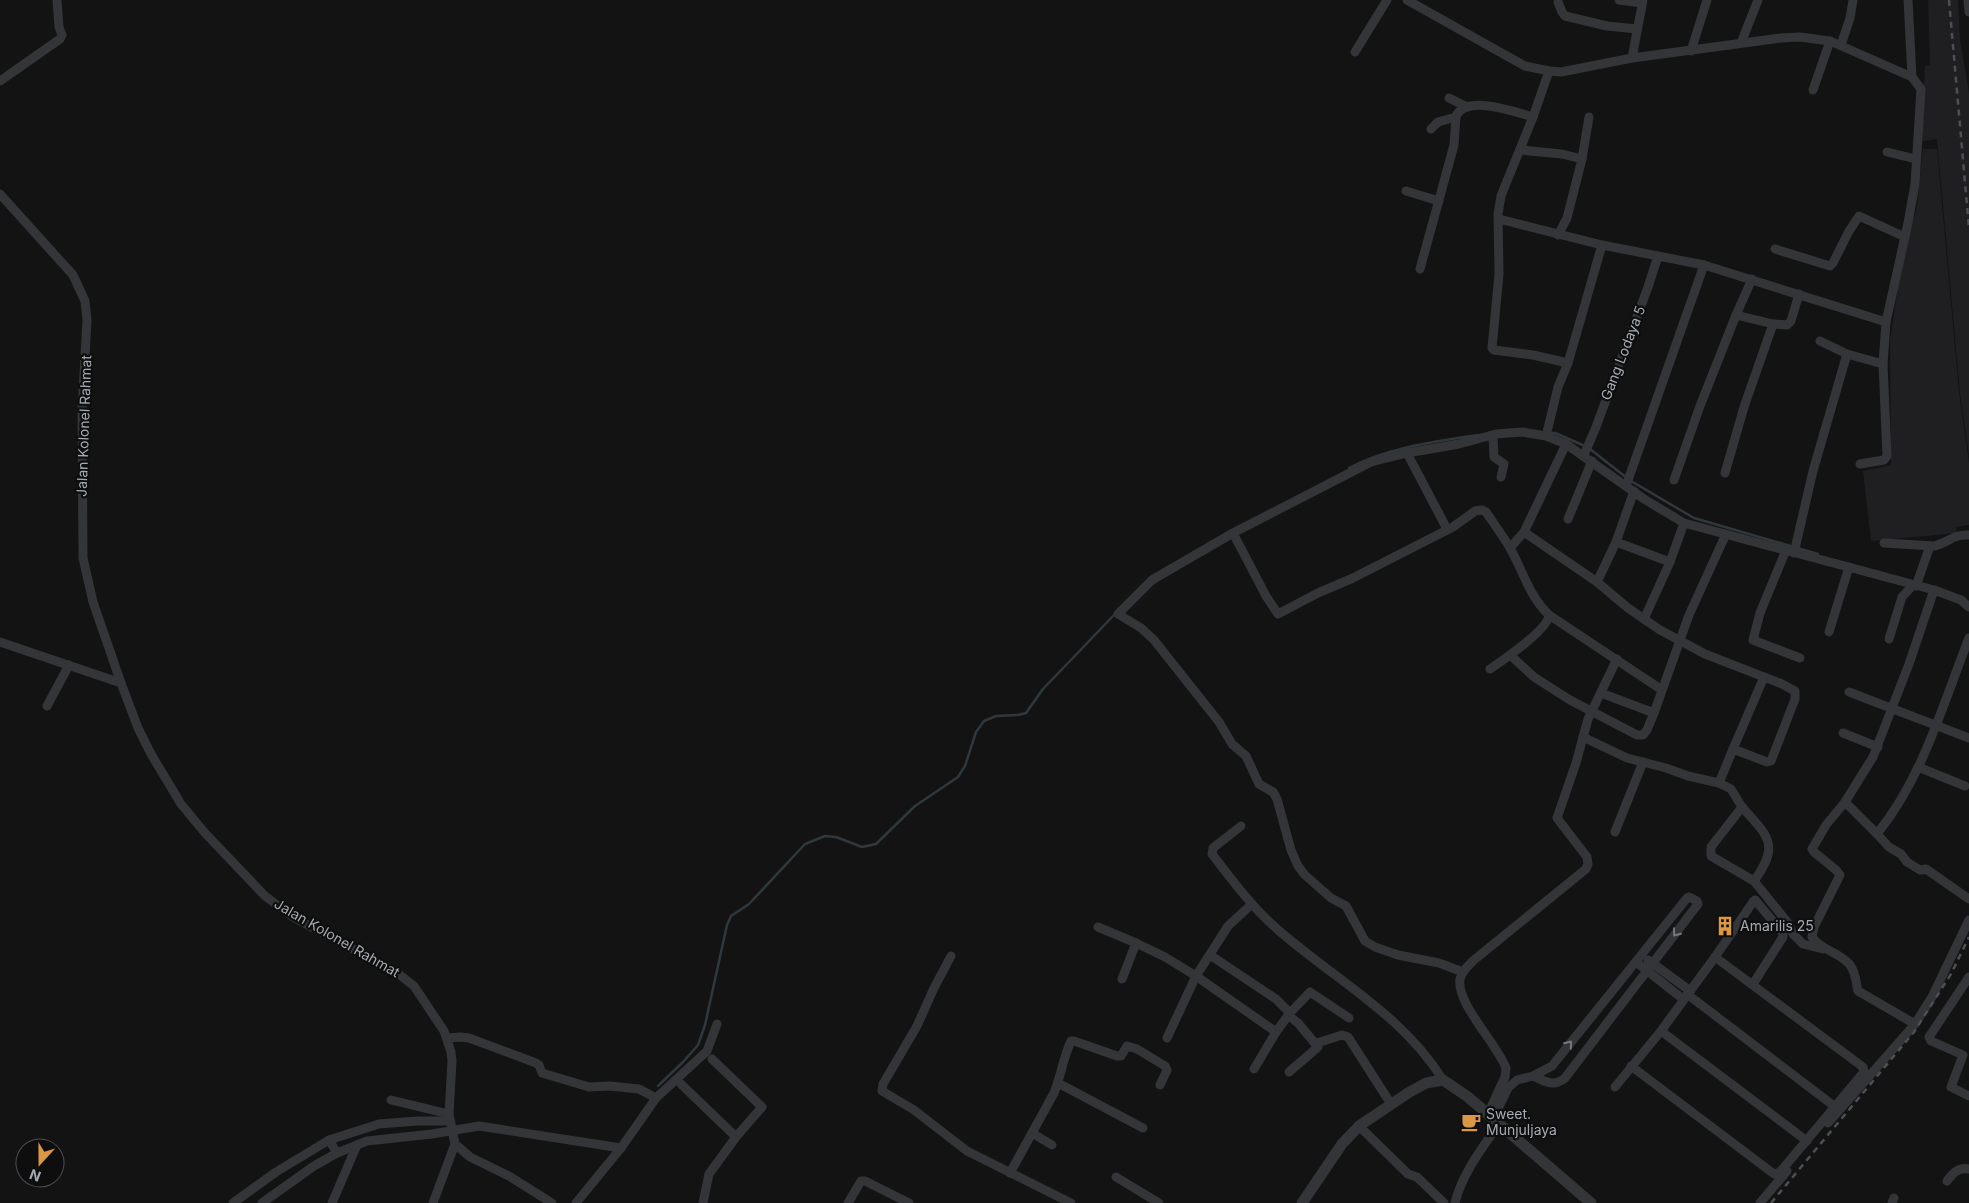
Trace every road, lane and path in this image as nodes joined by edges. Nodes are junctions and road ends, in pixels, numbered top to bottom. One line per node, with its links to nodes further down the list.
1 (57, 0): 22 (street)
2 (1387, 0): 18 (street)
3 (1407, 0): 20 (street)
4 (1619, 0): 10 (street)
5 (1707, 0): 17 (street)
6 (1758, 0): 15 (street)
7 (1853, 0): 16 (street)
8 (1908, 0): 21 (street)
9 (1968, 0): 12 (street)
10 (1642, 1): 13 (street)
11 (1558, 2): 13 (street)
12 (1969, 12)
13 (1636, 29): 19 (street)
14 (1830, 40): 15 (street); 16 (street); 23 (street)
15 (1742, 43): 17 (street)
16 (1841, 45): 21 (street)
17 (1692, 51): 19 (street)
18 (1355, 52)
19 (1632, 58): 20 (street)
20 (1549, 71): 26 (street)
21 (1912, 77): 33 (street)
22 (0, 81)
23 (1813, 90)
24 (1449, 98): 25 (street)
25 (1467, 107): 26 (street); 28 (street)
26 (1533, 117): 30 (street)
27 (1589, 117): 32 (street)
28 (1456, 118): 29 (street); 36 (street)
29 (1431, 129)
30 (1520, 150): 32 (street); 37 (street)
31 (1887, 152): 33 (street)
32 (1582, 159): 38 (street)
33 (1916, 159): 39 (street)
34 (1406, 191): 36 (street)
35 (0, 194): 96 (street, Jalan Kolonel Rahmat)
36 (1439, 201): 44 (street)
37 (1499, 219): 38 (street); 52 (street)
38 (1558, 235): 40 (street)
39 (1905, 237): 41 (street); 48 (street)
40 (1602, 245): 42 (street); 52 (street)
41 (1775, 249)
42 (1658, 256): 43 (street); 57 (street, Gang Lodaya 5)
43 (1704, 265): 45 (street); 64 (street)
44 (1420, 270)
45 (1752, 278): 46 (street); 47 (street)
46 (1800, 294): 48 (street); 49 (street)
47 (1736, 315): 49 (street); 63 (street)
48 (1886, 322): 53 (street)
49 (1773, 324): 61 (street)
50 (1820, 341): 51 (street)
51 (1847, 354): 53 (street); 76 (street)
52 (1568, 363): 54 (street)
53 (1884, 364): 60 (street)
54 (1546, 434): 55 (street); 56 (street)
55 (1493, 436): 58 (street); 62 (street)
56 (1566, 444): 57 (street); 68 (street)
57 (1586, 450): 59 (street)
58 (1407, 453): 67 (street); 69 (street)
59 (1592, 461): 64 (street); 65 (street)
60 (1860, 464)
61 (1725, 473)
62 (1500, 477)
63 (1674, 480)
64 (1629, 484): 66 (street); 72 (street)
65 (1568, 519)
66 (1684, 523): 70 (street); 77 (street)
67 (1448, 529): 69 (street); 75 (street)
68 (1524, 532): 75 (street); 79 (street)
69 (1232, 533): 131 (street)
70 (1726, 534): 76 (street); 88 (street)
71 (1969, 535): 74 (street)
72 (1616, 542): 77 (street); 79 (street)
73 (1884, 543): 74 (street)
74 (1930, 546): 80 (street)
75 (1510, 548): 83 (street)
76 (1792, 551): 78 (street); 91 (street)
77 (1670, 562): 84 (street)
78 (1849, 567): 80 (street); 85 (street)
79 (1597, 582): 84 (street)
80 (1916, 584): 81 (street); 87 (street)
81 (1934, 590): 82 (street); 101 (street)
82 (1969, 607)
83 (1550, 615): 90 (street); 92 (street)
84 (1644, 620): 88 (street)
85 (1829, 632)
86 (1969, 638): 104 (street)
87 (1889, 639)
88 (1680, 641): 95 (street); 97 (street)
89 (0, 642): 93 (street)
90 (1510, 655): 94 (street); 102 (street)
91 (1800, 658)
92 (1617, 660): 97 (street); 99 (street)
93 (69, 665): 96 (street); 100 (street)
94 (1490, 670)
95 (1764, 677): 109 (street); 109 (street)
96 (121, 683): 143 (street, Jalan Kolonel Rahmat)
97 (1662, 690): 103 (street)
98 (1849, 692): 101 (street)
99 (1601, 693): 102 (street); 103 (street)
100 (47, 706)
101 (1893, 708): 104 (street); 108 (street)
102 (1592, 711): 103 (street); 106 (street)
103 (1654, 713)
104 (1936, 725): 107 (street); 111 (street)
105 (1843, 733): 108 (street)
106 (1583, 737): 110 (street); 131 (street)
107 (1969, 738)
108 (1878, 747): 114 (street)
109 (1733, 749): 112 (street)
110 (1643, 762): 112 (street); 117 (street)
111 (1918, 767): 113 (street); 118 (street)
112 (1718, 783): 115 (street)
113 (1965, 786)
114 (1845, 802): 118 (street); 125 (street)
115 (1742, 807): 119 (street); 119 (street)
116 (1241, 826): 121 (street)
117 (1615, 832)
118 (1877, 834): 120 (street)
119 (1754, 881): 125 (street)
120 (1969, 899)
121 (1252, 904): 126 (street); 153 (street)
122 (1969, 920): 140 (street)
123 (1098, 927): 124 (street)
124 (1136, 943): 132 (street); 133 (street)
125 (1826, 950): 140 (street)
126 (1210, 955): 132 (street); 137 (street)
127 (951, 956): 176 (street)
128 (1715, 957): 135 (street); 135 (street); 136 (street)
129 (1639, 958): 130 (street); 130 (street, one-way to 130); 146 (street, one-way to 129)
130 (1650, 967): 136 (street); 149 (street)
131 (1463, 972): 163 (street)
132 (1196, 976): 142 (street); 144 (street)
133 (1122, 979)
134 (1969, 979): 158 (street)
135 (1753, 984): 162 (street)
136 (1686, 994): 141 (street); 162 (street)
137 (1289, 1014): 138 (street); 142 (street); 145 (street)
138 (1349, 1018)
139 (717, 1024): 159 (street)
140 (1914, 1024): 194 (street)
141 (1660, 1031): 148 (street); 169 (street)
142 (1276, 1032): 150 (street)
143 (453, 1037): 159 (street); 164 (street, Jalan Kolonel Rahmat)
144 (1166, 1038)
145 (1317, 1043): 151 (street); 161 (street)
146 (1558, 1058): 149 (street); 152 (street)
147 (712, 1059): 168 (street)
148 (1631, 1066): 157 (street); 169 (street)
149 (1573, 1068): 152 (street)
150 (1254, 1069)
151 (1289, 1072)
152 (1533, 1076): 163 (street)
153 (1443, 1080): 161 (street); 163 (street)
154 (1058, 1083): 156 (street); 166 (street); 167 (street)
155 (681, 1084): 168 (street)
156 (1160, 1084)
157 (1615, 1087)
158 (1969, 1096)
159 (656, 1098): 174 (street)
160 (391, 1100): 164 (street)
161 (1391, 1104): 165 (street)
162 (1834, 1106): 169 (street)
163 (1493, 1119): 192 (street); 193 (street)
164 (450, 1121): 170 (street, Jalan Kolonel Rahmat); 171 (street); 173 (street); 174 (street)
165 (1359, 1126): 190 (street); 191 (street)
166 (1142, 1128)
167 (1032, 1132): 172 (street); 176 (street)
168 (736, 1137): 185 (street)
169 (1807, 1141)
170 (455, 1144): 182 (street); 183 (street)
171 (357, 1145): 173 (street); 181 (street)
172 (1052, 1145)
173 (333, 1146): 179 (street); 179 (street)
174 (621, 1148): 184 (street)
175 (1969, 1169): 178 (street)
176 (1010, 1173): 188 (street)
177 (1116, 1177): 189 (street)
178 (1946, 1181)
179 (258, 1197): 180 (street)
180 (234, 1203)
181 (332, 1203)
182 (434, 1203)
183 (552, 1203)
184 (576, 1203)
185 (703, 1203)
186 (848, 1203): 187 (street)
187 (910, 1203)
188 (1071, 1203)
189 (1159, 1203)
190 (1302, 1203)
191 (1444, 1203)
192 (1455, 1203)
193 (1591, 1203)
194 (1760, 1203)

